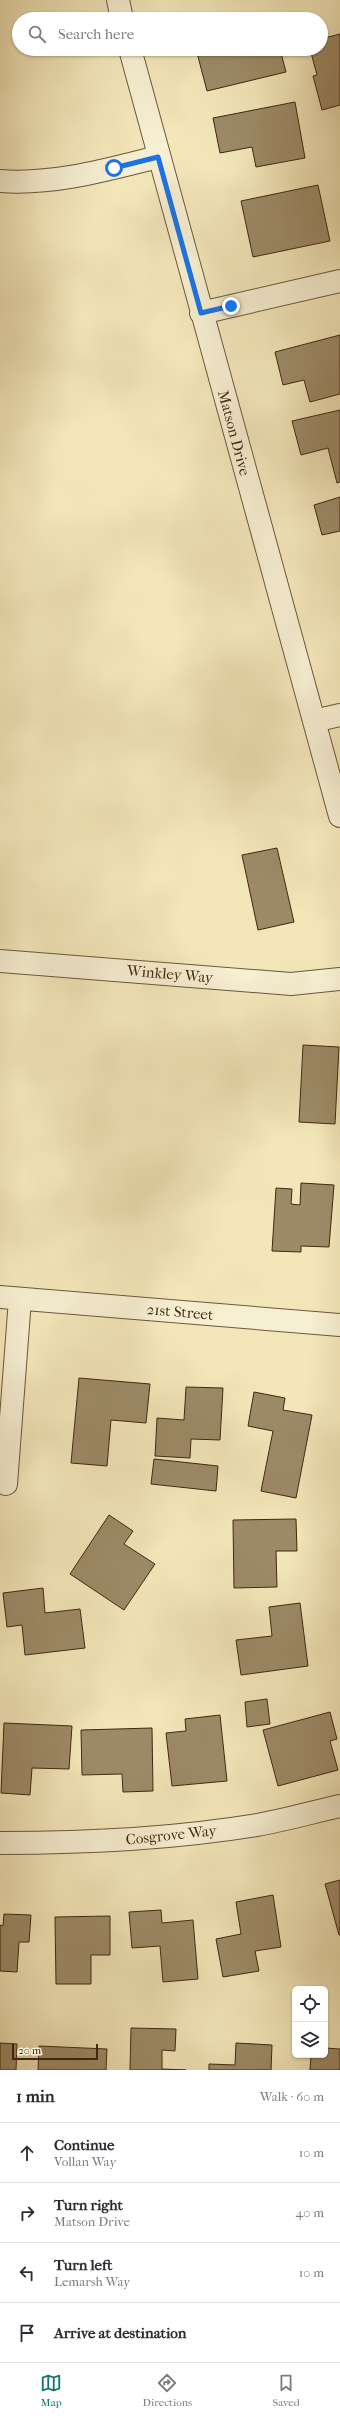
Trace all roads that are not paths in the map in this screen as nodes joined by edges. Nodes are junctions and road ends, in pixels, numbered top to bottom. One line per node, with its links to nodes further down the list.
1 (132, 56): 2 (street, Matson Drive)
2 (158, 157): 3 (street); 5 (street, Matson Drive)
3 (0, 180)
4 (340, 281): 5 (street)
5 (201, 313): 7 (street, Matson Drive)
6 (340, 715): 7 (street)
7 (314, 722): 8 (street, Matson Drive)
8 (340, 816)
9 (0, 961): 10 (street, Winkley Way)
10 (340, 979)
11 (10, 1298): 12 (street, 21st Street); 13 (street, 21st Street)
12 (340, 1326)
13 (6, 1484)
14 (340, 1806): 15 (street, Cosgrove Way)
15 (0, 1844)

